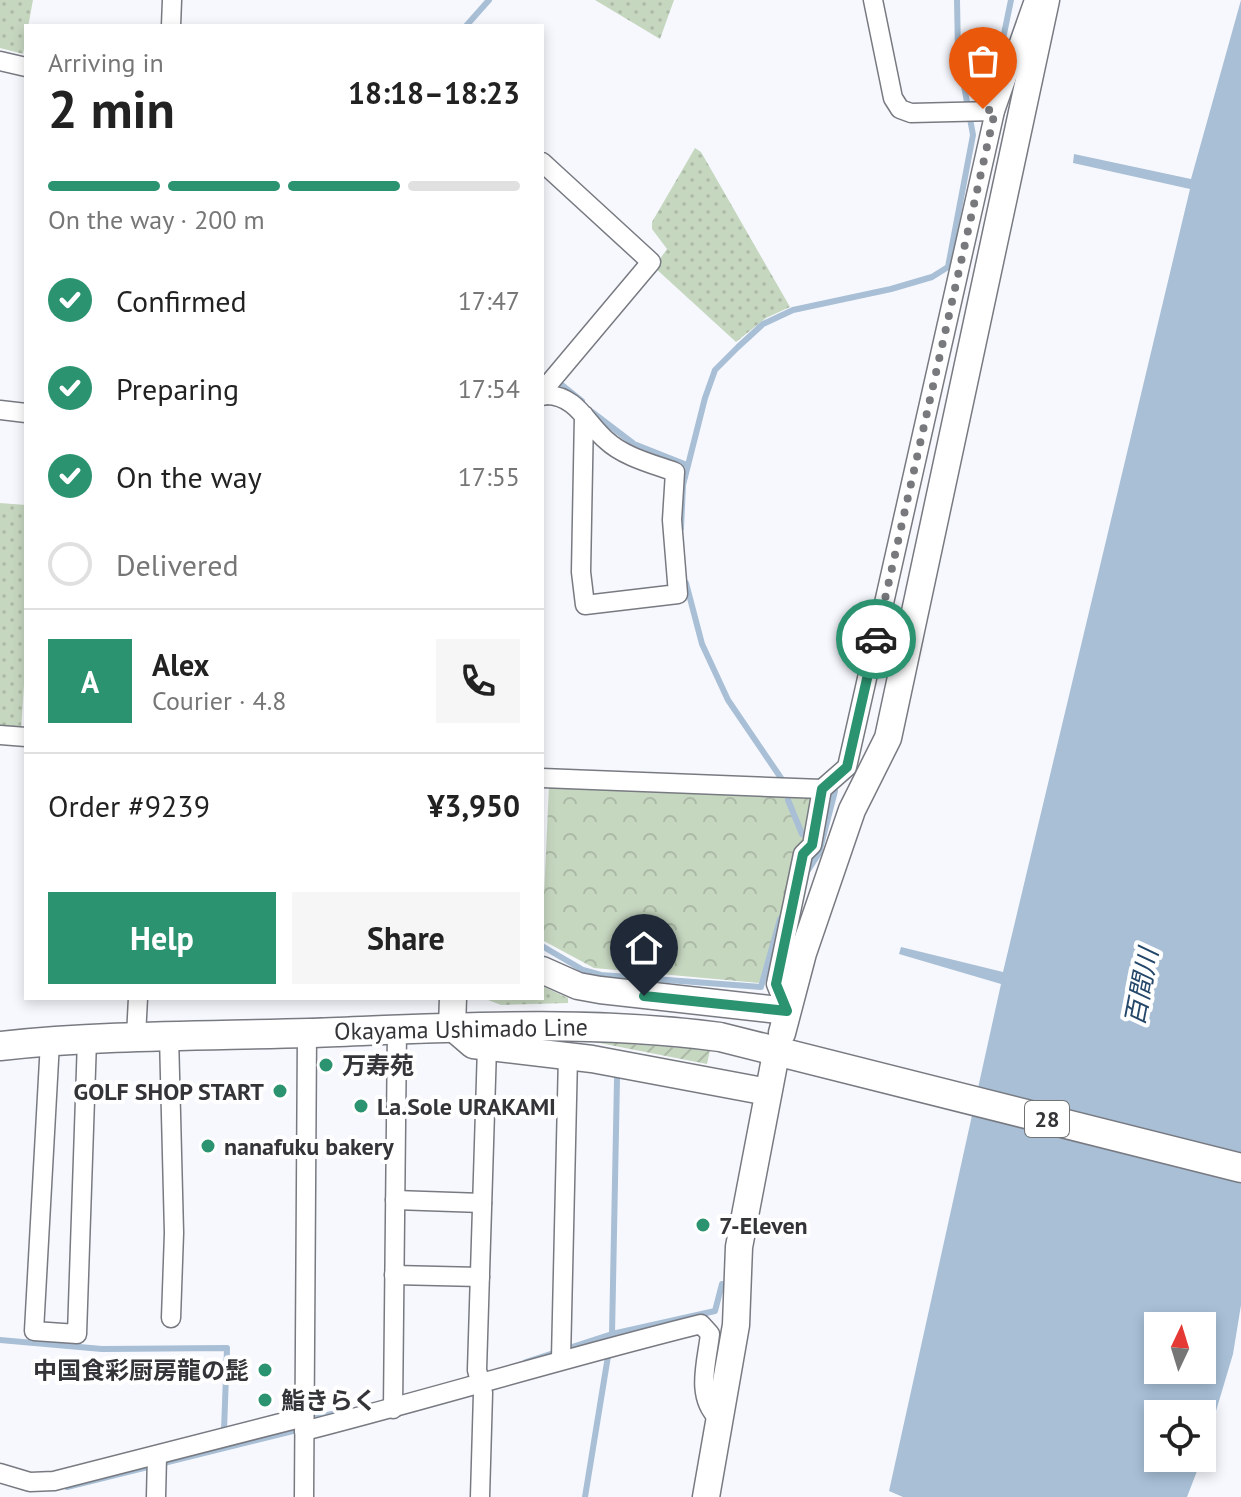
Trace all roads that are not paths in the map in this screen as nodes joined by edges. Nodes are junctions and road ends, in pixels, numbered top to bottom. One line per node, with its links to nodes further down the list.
1 (172, 0): 5 (street)
2 (873, 0): 8 (street)
3 (1034, 0): 8 (street)
4 (1046, 0): 21 (street)
5 (171, 24)
6 (0, 61): 7 (street)
7 (24, 67)
8 (995, 111): 17 (street)
9 (544, 164): 10 (street)
10 (545, 396): 13 (street)
11 (0, 410): 12 (street)
12 (24, 413)
13 (584, 415): 13 (street)
14 (0, 735): 15 (street)
15 (24, 737)
16 (544, 778): 17 (street)
17 (822, 789): 21 (street)
18 (544, 971): 21 (street)
19 (138, 1000): 25 (street)
20 (453, 1000): 22 (street)
21 (785, 1022)
22 (452, 1027): 23 (main road, Okayama Ushimado Line / 28); 30 (street); 34 (main road, Okayama Ushimado Line / 28)
23 (397, 1029): 24 (main road, Okayama Ushimado Line / 28); 35 (street)
24 (307, 1033): 26 (main road, Okayama Ushimado Line / 28); 44 (street)
25 (136, 1036): 26 (main road, Okayama Ushimado Line / 28); 27 (main road, Okayama Ushimado Line / 28)
26 (169, 1036): 39 (street)
27 (87, 1040): 28 (main road, Okayama Ushimado Line / 28); 28 (street)
28 (50, 1042): 29 (main road, Okayama Ushimado Line / 28)
29 (0, 1046)
30 (487, 1047): 31 (street); 36 (street)
31 (568, 1056): 33 (street); 40 (street)
32 (774, 1064): 33 (street)
33 (768, 1092): 43 (street)
34 (1241, 1168)
35 (395, 1200): 36 (street); 37 (street)
36 (482, 1203): 38 (street)
37 (394, 1275): 38 (street); 42 (street)
38 (480, 1277): 41 (street)
39 (171, 1318)
40 (561, 1352): 41 (street); 43 (street)
41 (479, 1378): 42 (street); 49 (street)
42 (393, 1402): 44 (street)
43 (718, 1418): 50 (street)
44 (304, 1424): 45 (street); 48 (street)
45 (158, 1461): 46 (street); 47 (street)
46 (0, 1473)
47 (156, 1497)
48 (304, 1497)
49 (480, 1497)
50 (706, 1497)

